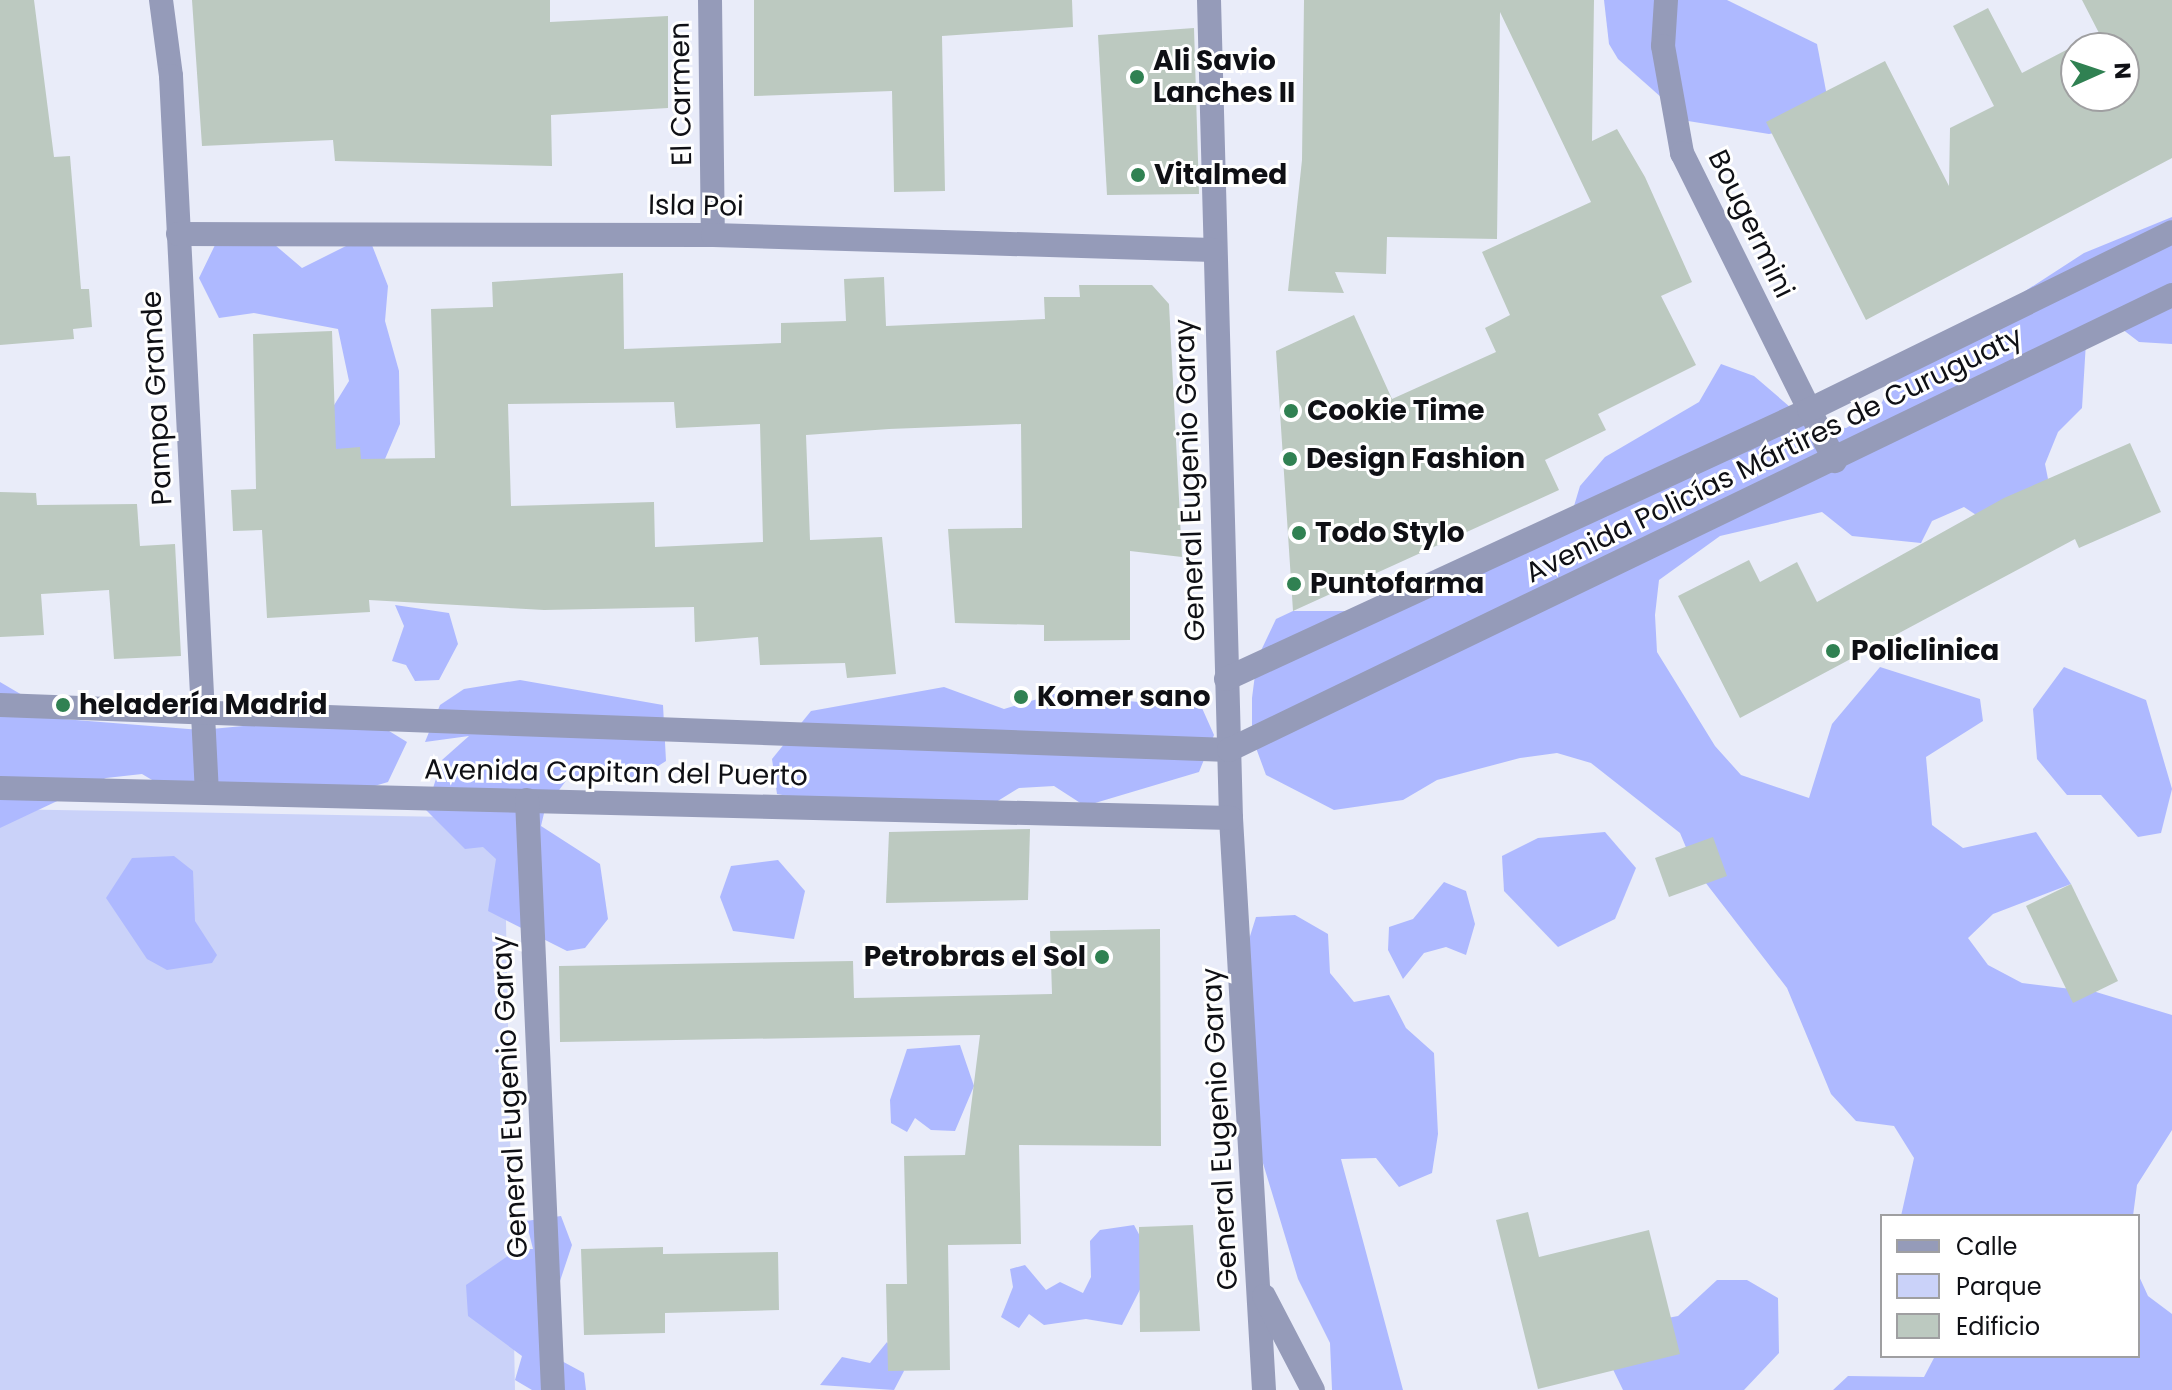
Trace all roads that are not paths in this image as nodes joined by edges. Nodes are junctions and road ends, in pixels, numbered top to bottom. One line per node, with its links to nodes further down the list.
1 (161, 0): 6 (street, Pampa Grande)
2 (710, 0): 7 (street, El Carmen)
3 (1209, 0): 8 (street, General Eugenio Garay)
4 (1666, 0): 10 (street, Bougermini)
5 (2172, 232): 10 (street, Avenida Policías Mártires de Curuguaty)
6 (178, 234): 7 (street, Isla Poi); 14 (street, Pampa Grande)
7 (713, 235): 8 (street, Isla Poi)
8 (1213, 250): 12 (street, General Eugenio Garay)
9 (2172, 295): 11 (street, Avenida Policías Mártires de Curuguaty)
10 (1809, 410): 11 (street, Bougermini); 12 (street, Avenida Policías Mártires de Curuguaty)
11 (1835, 461): 15 (street, Avenida Policías Mártires de Curuguaty)
12 (1226, 679): 15 (street, General Eugenio Garay)
13 (0, 705): 14 (street, Avenida Capitan del Puerto)
14 (202, 711): 15 (street, Avenida Capitan del Puerto); 17 (street, Pampa Grande)
15 (1229, 750): 19 (street, General Eugenio Garay)
16 (0, 788): 17 (street, Avenida Capitan del Puerto)
17 (207, 793): 18 (street, Avenida Capitan del Puerto)
18 (527, 800): 19 (street, Avenida Capitan del Puerto); 21 (street, General Eugenio Garay)
19 (1231, 818): 20 (street, General Eugenio Garay)
20 (1260, 1287): 22 (street, General Eugenio Garay); 23 (street)
21 (553, 1390)
22 (1264, 1390)
23 (1313, 1390)

